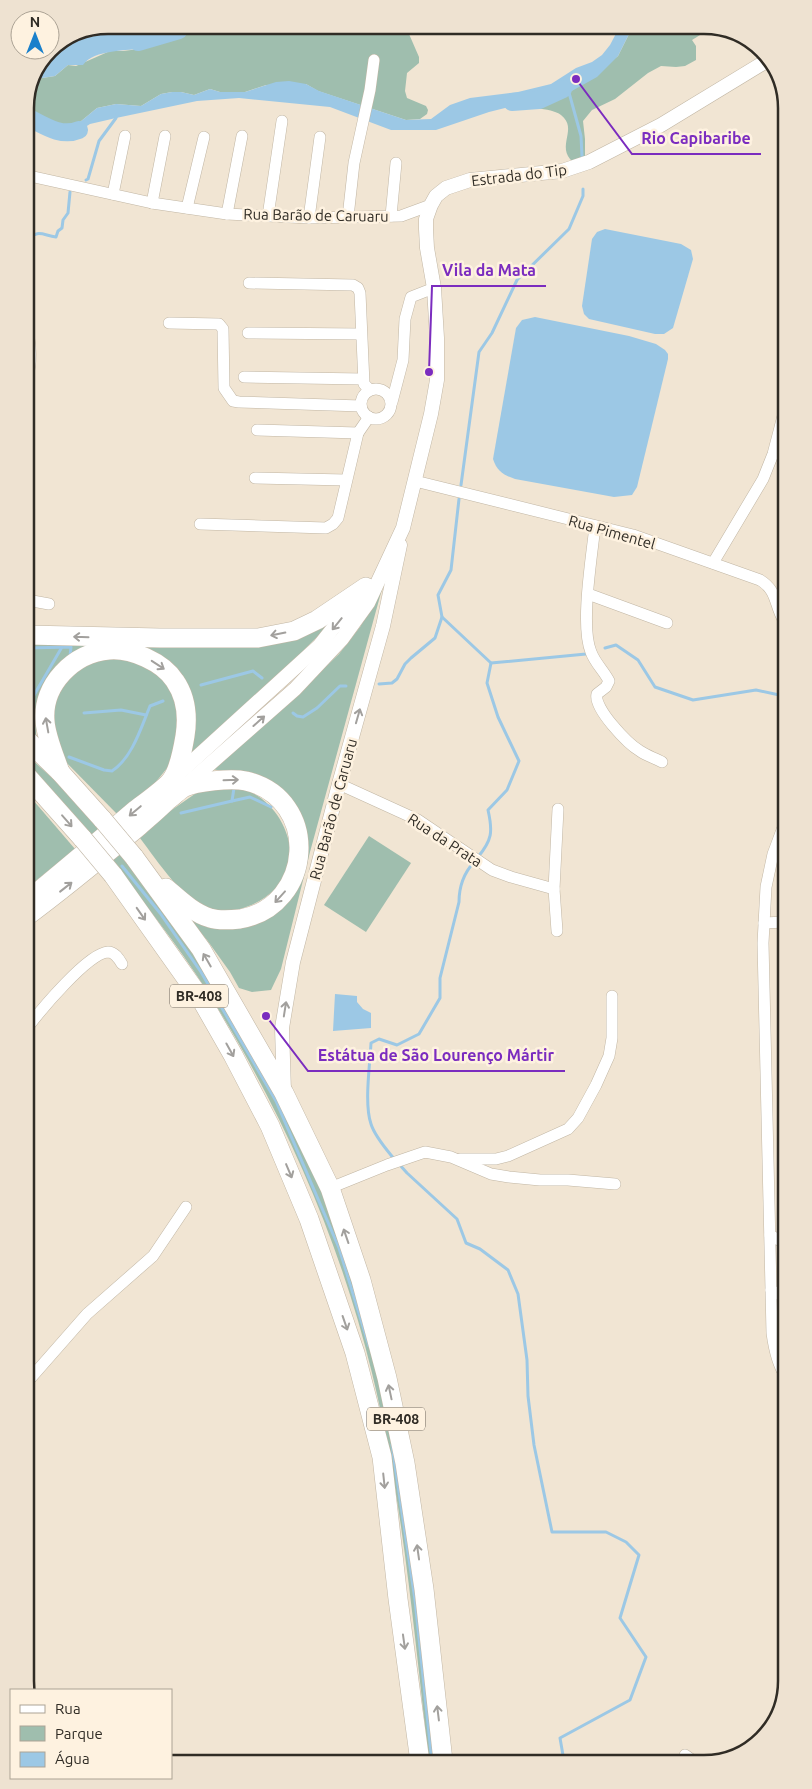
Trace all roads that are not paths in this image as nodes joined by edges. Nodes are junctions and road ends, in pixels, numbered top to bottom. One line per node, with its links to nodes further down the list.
1 (374, 60): 18 (street)
2 (763, 63): 13 (street, Estrada do Tip)
3 (282, 121): 16 (street)
4 (125, 136): 11 (street)
5 (165, 136): 12 (street)
6 (242, 136): 15 (street)
7 (204, 137): 14 (street)
8 (320, 137): 19 (street)
9 (396, 163): 17 (street)
10 (34, 177): 11 (street, Rua Barão de Caruaru)
11 (113, 194): 12 (street, Rua Barão de Caruaru)
12 (152, 203): 14 (street, Rua Barão de Caruaru)
13 (431, 205): 17 (street, Rua Barão de Caruaru); 20 (street, Rua Barão de Caruaru)
14 (187, 208): 15 (street, Rua Barão de Caruaru)
15 (227, 214): 16 (street, Rua Barão de Caruaru)
16 (268, 216): 19 (street, Rua Barão de Caruaru)
17 (396, 216): 18 (street, Rua Barão de Caruaru); 20 (street)
18 (348, 217): 19 (street, Rua Barão de Caruaru)
19 (309, 218)
20 (426, 219): 22 (street, Rua Barão de Caruaru)
21 (249, 283): 25 (street)
22 (434, 288): 27 (street); 39 (street, Rua Barão de Caruaru)
23 (169, 323): 32 (street)
24 (248, 333): 25 (street)
25 (362, 334): 28 (street)
26 (244, 376): 28 (street)
27 (399, 376): 30 (street); 31 (street)
28 (364, 379): 29 (street)
29 (370, 390): 30 (street); 32 (street)
30 (384, 390): 31 (street)
31 (392, 402): 33 (street)
32 (361, 406): 33 (street)
33 (369, 418): 35 (street)
34 (257, 430): 35 (street)
35 (358, 433): 38 (street)
36 (778, 435): 44 (street)
37 (255, 478): 38 (street)
38 (346, 480): 41 (street)
39 (415, 481): 40 (street, Rua Barão de Caruaru); 42 (street, Rua Pimentel)
40 (408, 508): 43 (street, Rua Barão de Caruaru); 45 (street)
41 (200, 524)
42 (595, 526): 44 (street, Rua Pimentel); 46 (street)
43 (403, 528): 56 (street, Rua Barão de Caruaru, one-way to 43); 57 (street, Rua Barão de Caruaru / BR-408, one-way to 43)
44 (712, 563): 49 (street, Rua Pimentel)
45 (366, 587): 51 (highway, one-way to 51); 56 (street, one-way to 56)
46 (588, 594): 50 (street); 53 (street)
47 (34, 601): 48 (street)
48 (49, 604)
49 (778, 605)
50 (667, 623)
51 (34, 635)
52 (34, 747): 54 (highway, BR-408)
53 (662, 762)
54 (60, 772): 56 (highway, one-way to 56); 62 (highway, BR-408, bridge)
55 (34, 783): 59 (highway, BR-408)
56 (177, 784): 62 (highway, one-way to 62); 64 (highway, one-way to 64); 65 (highway, one-way to 56)
57 (339, 784): 63 (street, Rua da Prata); 72 (street, Rua Barão de Caruaru / BR-408, one-way to 57)
58 (34, 790): 59 (highway)
59 (52, 802): 83 (highway, BR-408, one-way to 83, bridge)
60 (558, 809): 63 (street)
61 (778, 841): 67 (street)
62 (136, 859): 72 (highway, BR-408, one-way to 62)
63 (554, 889): 68 (street)
64 (34, 896)
65 (34, 911)
66 (778, 922): 67 (street)
67 (764, 923): 77 (street)
68 (557, 931)
69 (122, 964): 71 (street)
70 (612, 996): 73 (street)
71 (34, 1020)
72 (284, 1093): 75 (highway, BR-408)
73 (456, 1159): 74 (street); 75 (street)
74 (616, 1184)
75 (330, 1188): 84 (highway, BR-408, one-way to 75)
76 (186, 1207): 82 (street)
77 (770, 1235): 78 (street); 79 (street)
78 (778, 1240)
79 (771, 1290): 80 (street); 81 (street)
80 (778, 1294)
81 (778, 1359)
82 (34, 1374)
83 (419, 1755)
84 (442, 1755)

